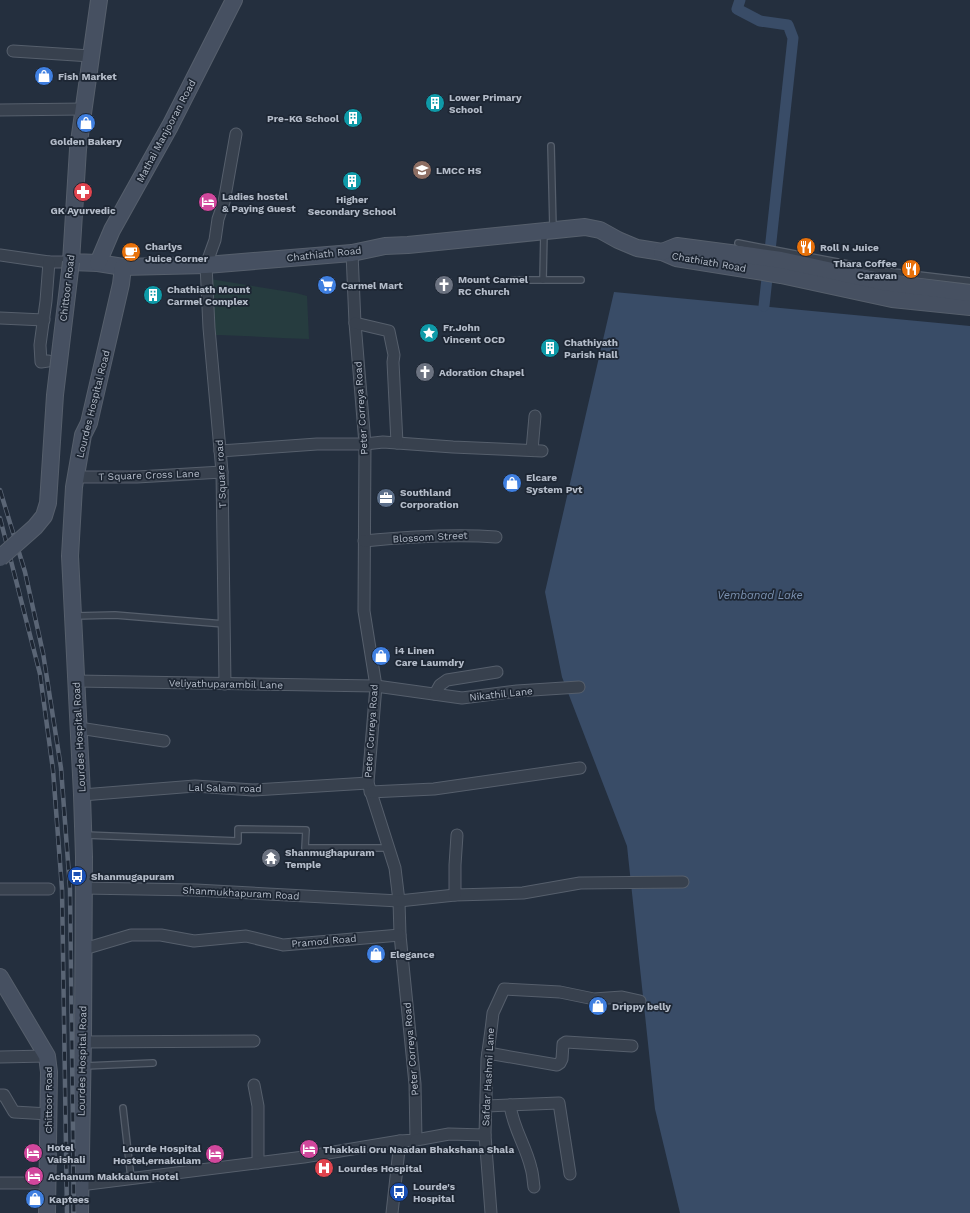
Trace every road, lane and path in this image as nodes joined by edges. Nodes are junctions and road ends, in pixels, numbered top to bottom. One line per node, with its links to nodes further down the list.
1 (99, 0): 4 (main road, Chittoor Road)
2 (234, 0): 16 (main road, Mathai Manjooran Road)
3 (12, 51): 4 (street)
4 (91, 56): 5 (main road, Chittoor Road)
5 (83, 109): 6 (street); 15 (main road, Chittoor Road)
6 (0, 110)
7 (236, 134): 18 (street)
8 (550, 146): 9 (lane)
9 (548, 231): 10 (main road, Chathiath Road); 12 (main road, Chathiath Road); 22 (lane)
10 (352, 253): 18 (main road, Chathiath Road); 29 (street, Peter Correya Road)
11 (0, 255): 14 (street)
12 (736, 255): 13 (main road, Chathiath Road); 13 (lane)
13 (753, 257): 17 (main road, Chathiath Road); 17 (lane)
14 (50, 262): 15 (street); 28 (street)
15 (71, 262): 16 (main road, Chathiath Road); 39 (main road, Chittoor Road, bridge)
16 (98, 263): 19 (main road, Chathiath Road)
17 (789, 264): 20 (main road, Chathiath Road); 26 (main road, Chathiath Road)
18 (206, 265): 19 (main road, Chathiath Road); 34 (street, T Square road)
19 (123, 267): 36 (main road, Lourdes Hospital Road)
20 (884, 276): 24 (lane); 25 (main road, Chathiath Road)
21 (511, 280): 22 (lane)
22 (543, 280): 23 (lane)
23 (580, 280)
24 (970, 281)
25 (970, 293)
26 (970, 307)
27 (0, 318): 28 (street)
28 (44, 320): 30 (street)
29 (355, 323): 32 (street); 33 (street, Peter Correya Road)
30 (48, 362)
31 (535, 416): 32 (street)
32 (397, 443): 33 (street)
33 (365, 444): 34 (street); 38 (street, Peter Correya Road)
34 (220, 451): 35 (street, T Square road)
35 (222, 472): 36 (street, T Square Cross Lane); 41 (street, T Square road)
36 (76, 477): 40 (main road, Lourdes Hospital Road)
37 (496, 537): 38 (street, Blossom Street)
38 (364, 541): 45 (street, Peter Correya Road)
39 (0, 558)
40 (73, 616): 41 (lane); 43 (main road, Lourdes Hospital Road)
41 (224, 624): 44 (street, T Square road)
42 (497, 672): 47 (street)
43 (76, 681): 44 (street, Veliyathuparambil Lane); 48 (main road, Lourdes Hospital Road)
44 (225, 684): 45 (street, Veliyathuparambil Lane)
45 (376, 686): 47 (street, Nikathil Lane); 51 (street, Peter Correya Road)
46 (579, 687): 47 (street, Nikathil Lane)
47 (435, 694)
48 (79, 728): 49 (street); 52 (main road, Lourdes Hospital Road)
49 (164, 741)
50 (580, 768): 51 (street, Lal Salam road)
51 (369, 787): 52 (street, Lal Salam road); 55 (street, Peter Correya Road)
52 (82, 795): 53 (main road, Lourdes Hospital Road)
53 (83, 835): 55 (lane); 57 (main road, Lourdes Hospital Road)
54 (457, 835): 60 (street)
55 (388, 848): 61 (street, Peter Correya Road)
56 (683, 882): 60 (street, Shanmukhapuram Road)
57 (83, 888): 61 (street, Shanmukhapuram Road); 63 (main road, Lourdes Hospital Road)
58 (0, 889): 59 (street)
59 (49, 889)
60 (455, 895): 61 (street, Shanmukhapuram Road)
61 (399, 901): 62 (street, Peter Correya Road)
62 (400, 935): 63 (street, Pramod Road); 81 (street, Peter Correya Road)
63 (84, 949): 67 (main road, Lourdes Hospital Road)
64 (0, 977): 70 (main road, Chittoor Road)
65 (640, 1001): 69 (street, Safdar Hashmi Lane)
66 (254, 1041): 67 (street)
67 (83, 1042): 73 (main road, Lourdes Hospital Road)
68 (632, 1046): 69 (street)
69 (488, 1053): 77 (street, Safdar Hashmi Lane)
70 (47, 1056): 71 (street); 79 (main road, Chittoor Road)
71 (0, 1057)
72 (153, 1063): 73 (lane)
73 (82, 1066): 88 (main road, Lourdes Hospital Road)
74 (254, 1085): 83 (street)
75 (0, 1095): 79 (street)
76 (510, 1105): 77 (street); 84 (street); 89 (street)
77 (486, 1106): 80 (street, Safdar Hashmi Lane)
78 (123, 1108): 85 (lane)
79 (48, 1114): 87 (main road, Chittoor Road)
80 (485, 1135): 81 (street, Safdar Hashmi Lane); 93 (street, Safdar Hashmi Lane)
81 (416, 1140): 82 (street)
82 (400, 1141): 83 (street); 92 (street)
83 (258, 1163): 85 (street)
84 (570, 1174)
85 (131, 1178): 88 (street)
86 (0, 1183): 87 (street)
87 (47, 1183): 90 (main road, Chittoor Road)
88 (80, 1185): 91 (main road, Lourdes Hospital Road)
89 (534, 1187)
90 (47, 1213)
91 (80, 1213)
92 (392, 1213)
93 (491, 1213)

